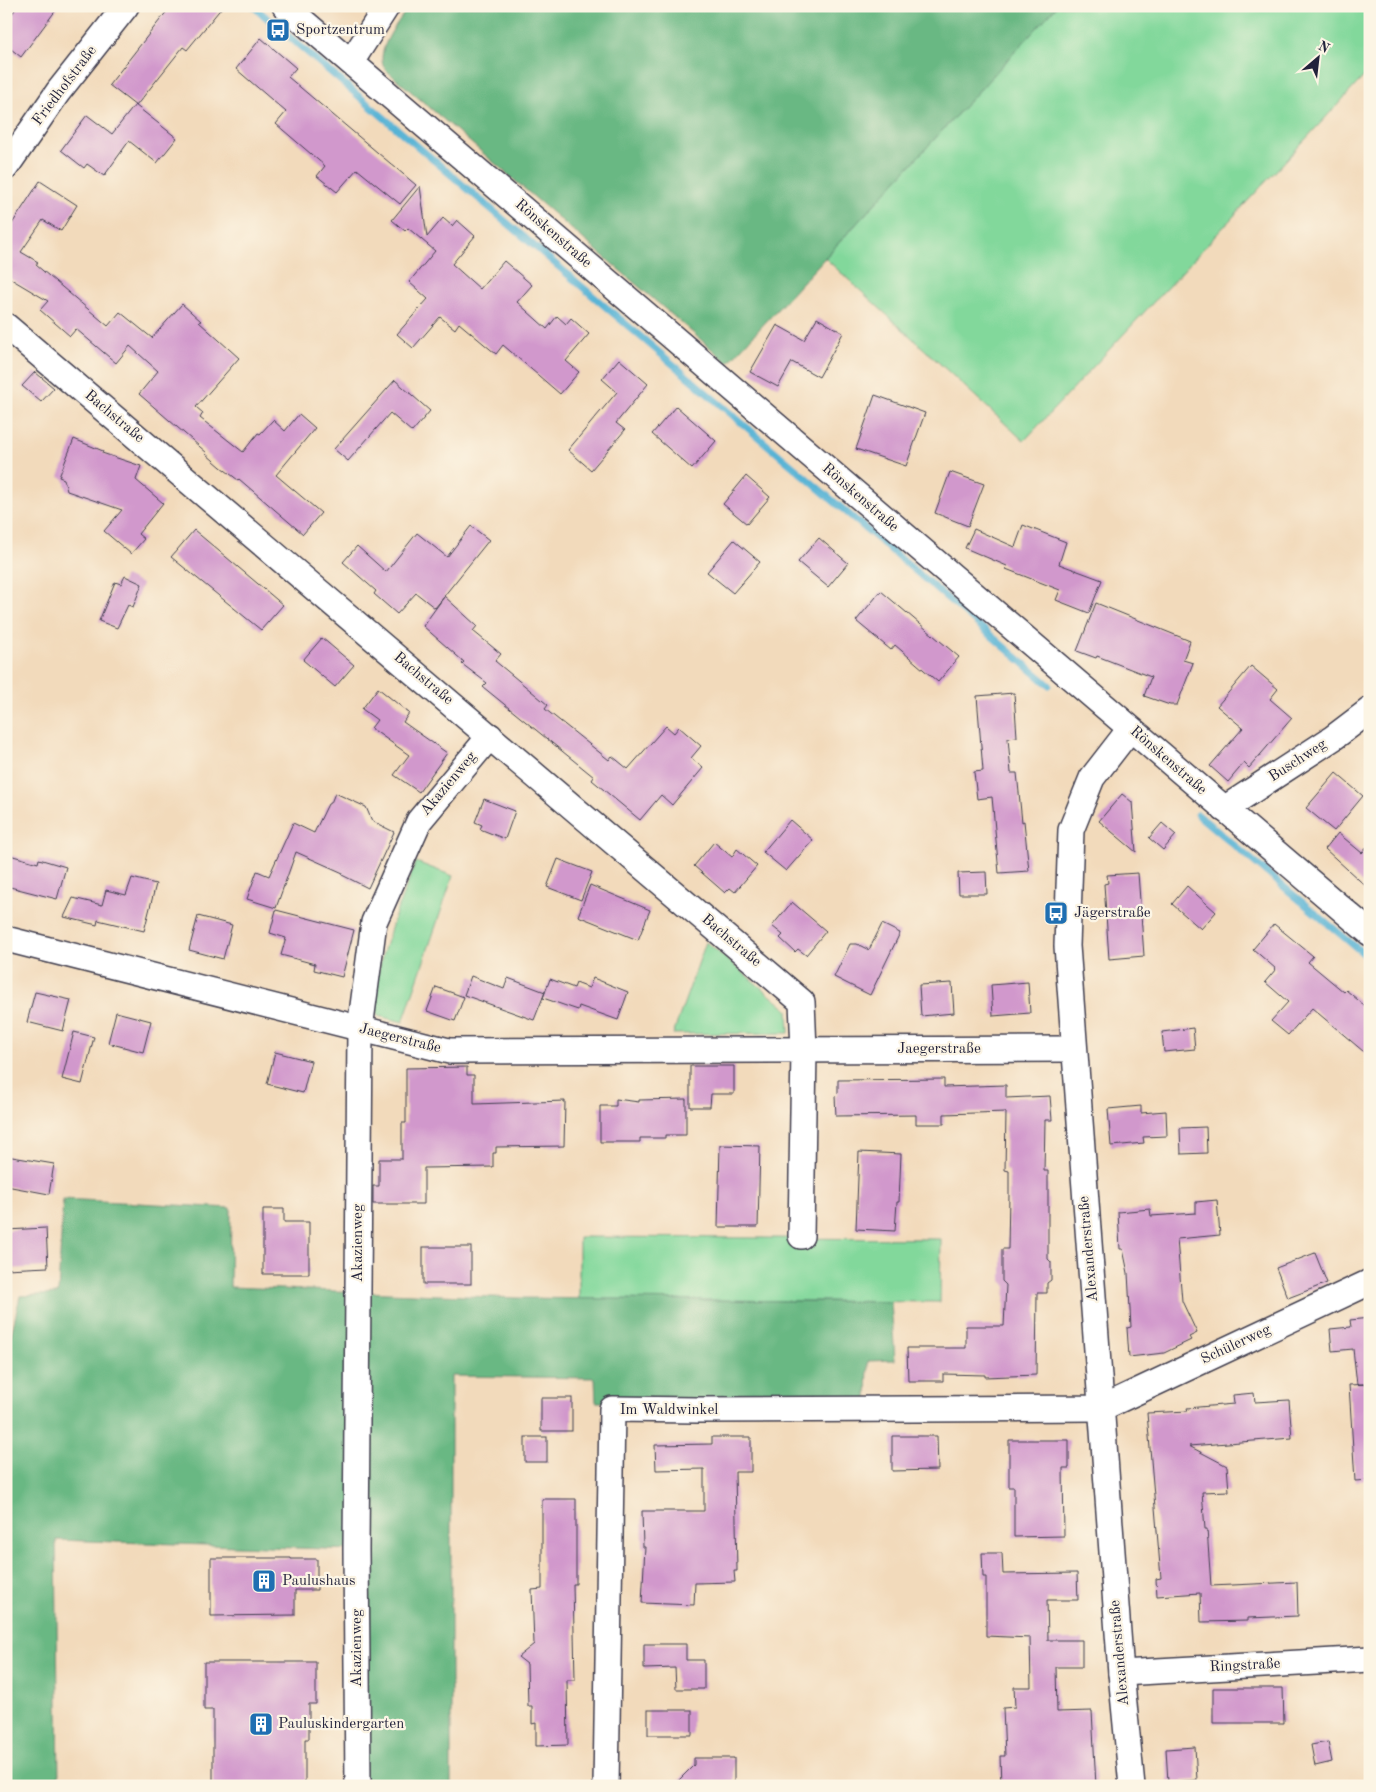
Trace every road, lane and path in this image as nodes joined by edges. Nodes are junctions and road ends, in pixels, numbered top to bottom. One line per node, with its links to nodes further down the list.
1 (126, 6): 5 (street, Friedhofstraße)
2 (285, 6): 4 (street, Rönskenstraße)
3 (387, 6): 4 (street)
4 (351, 62): 8 (street, Rönskenstraße)
5 (6, 167)
6 (6, 326): 9 (street, Bachstraße)
7 (1370, 710): 10 (street, Buschweg)
8 (1130, 729): 10 (street, Rönskenstraße); 14 (street, Alexanderstraße)
9 (490, 736): 13 (street, Akazienweg); 15 (street, Bachstraße)
10 (1224, 809): 11 (street, Rönskenstraße)
11 (1370, 933)
12 (6, 938): 13 (street, Jaegerstraße)
13 (360, 1029): 15 (street, Jaegerstraße); 21 (street, Akazienweg)
14 (1073, 1049): 15 (street, Jaegerstraße); 18 (street, Alexanderstraße)
15 (804, 1050): 16 (street)
16 (801, 1236)
17 (1370, 1282): 18 (street, Schülerweg)
18 (1102, 1408): 20 (street, Alexanderstraße); 22 (street, Im Waldwinkel)
19 (1370, 1659): 20 (street, Ringstraße)
20 (1121, 1673): 23 (street, Alexanderstraße)
21 (358, 1786)
22 (606, 1786)
23 (1132, 1786)

